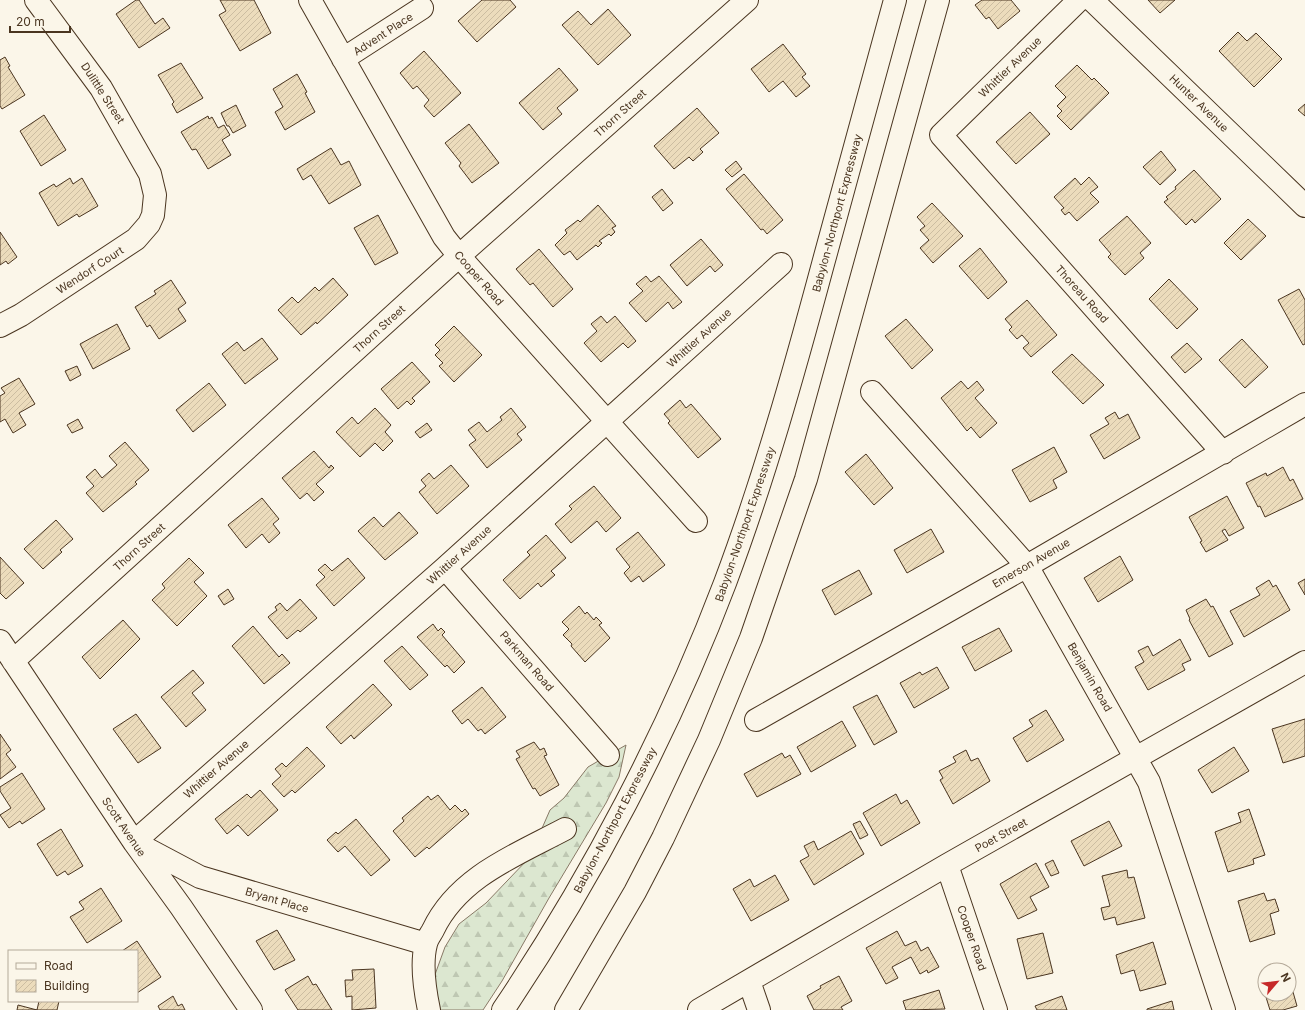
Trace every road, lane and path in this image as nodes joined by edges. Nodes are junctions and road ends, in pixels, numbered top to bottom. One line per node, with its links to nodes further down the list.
1 (36, 0): 11 (street, Dulittle Street)
2 (310, 0): 9 (street, Cooper Road)
3 (747, 0): 13 (street, Thorn Street)
4 (895, 0): 36 (street, Babylon-Northport Expressway)
5 (938, 0): 37 (street)
6 (1079, 0): 10 (street, Whittier Avenue)
7 (1092, 0): 12 (street, Hunter Avenue)
8 (422, 8): 9 (street, Advent Place)
9 (343, 59): 13 (street, Cooper Road)
10 (941, 135): 19 (street, Thoreau Road)
11 (155, 195): 15 (street, Wendorf Court)
12 (1305, 206)
13 (459, 256): 18 (street, Cooper Road); 24 (street, Thorn Street)
14 (781, 264): 18 (street, Whittier Avenue)
15 (0, 326)
16 (872, 392): 21 (street, Benjamin Road)
17 (1305, 404): 19 (street, Emerson Avenue)
18 (607, 422): 20 (street, Cooper Road); 22 (street, Whittier Avenue)
19 (1223, 452): 21 (street, Emerson Avenue)
20 (696, 521)
21 (1027, 566): 26 (street, Emerson Avenue); 28 (street, Benjamin Road)
22 (445, 568): 27 (street, Parkman Road); 30 (street, Whittier Avenue)
23 (0, 641): 24 (street, Scott Avenue)
24 (13, 660): 30 (street, Scott Avenue)
25 (1305, 662): 28 (street, Poet Street)
26 (756, 720)
27 (608, 755)
28 (1136, 759): 31 (street, Poet Street); 41 (street, Benjamin Road)
29 (565, 829): 32 (street)
30 (134, 842): 32 (street, Bryant Place); 34 (street, Scott Avenue)
31 (947, 865): 33 (street, Poet Street); 40 (street, Cooper Road)
32 (426, 944): 35 (street)
33 (749, 981): 38 (street, Poet Street); 39 (street)
34 (251, 1010)
35 (429, 1010)
36 (503, 1010)
37 (566, 1010)
38 (699, 1010)
39 (758, 1010)
40 (996, 1010)
41 (1224, 1010)

